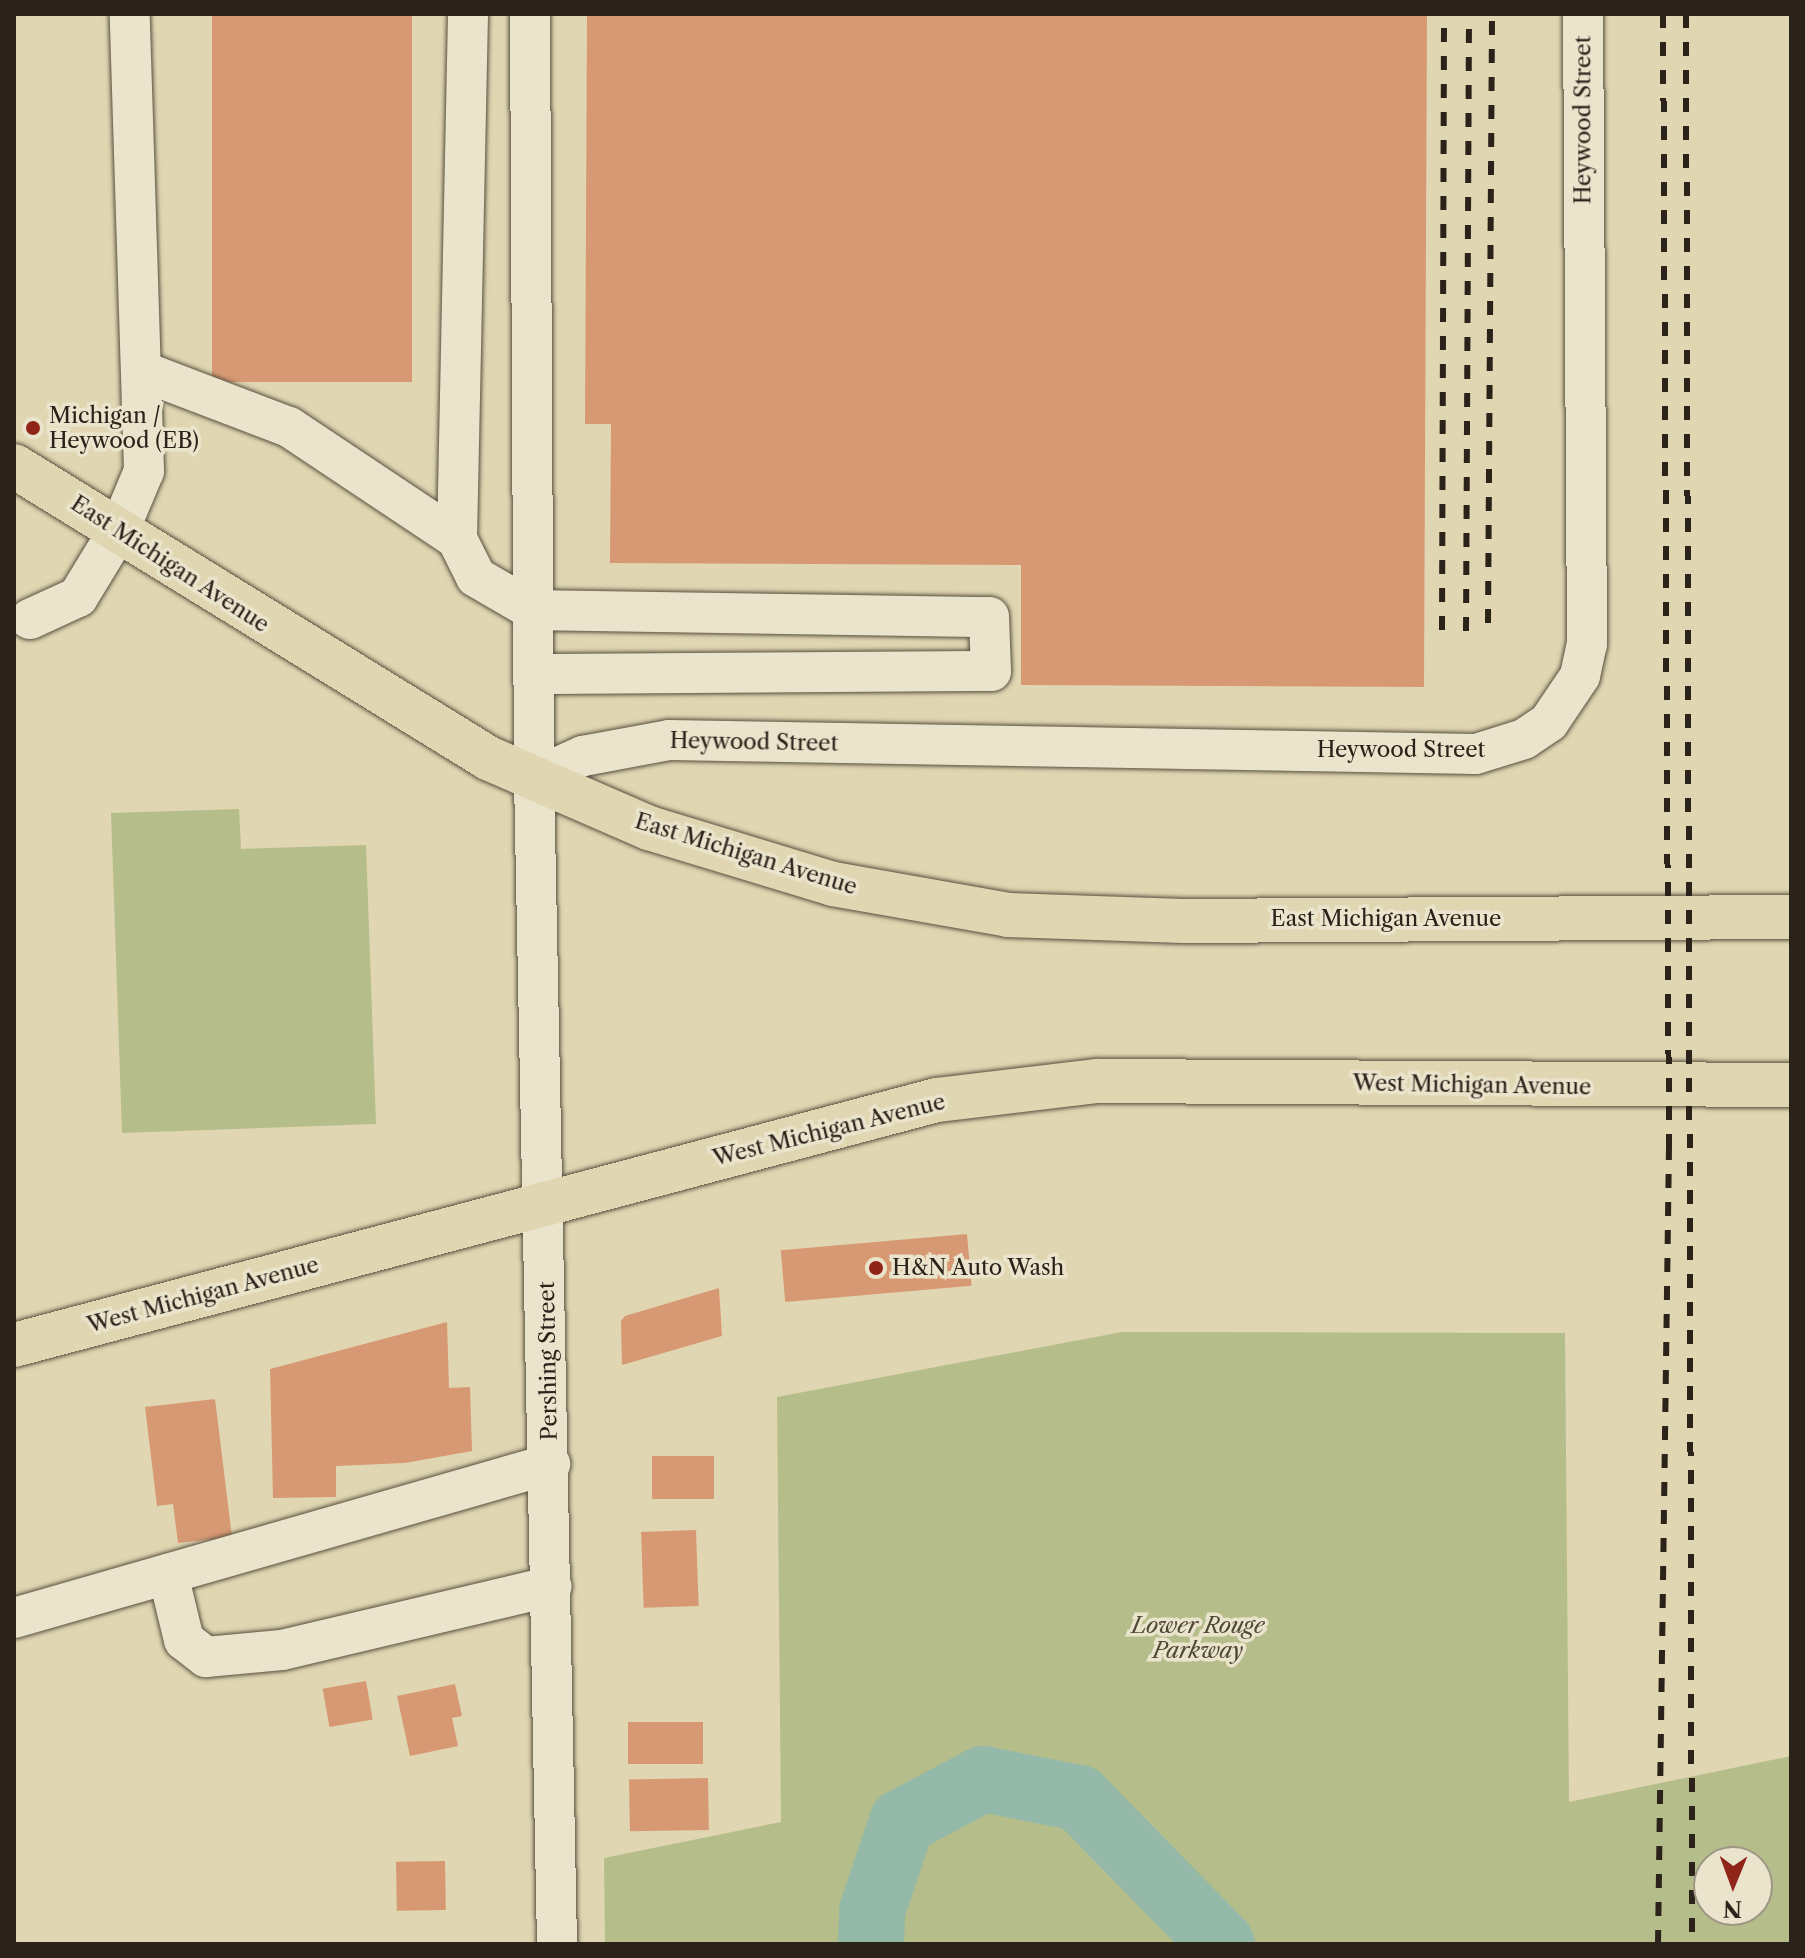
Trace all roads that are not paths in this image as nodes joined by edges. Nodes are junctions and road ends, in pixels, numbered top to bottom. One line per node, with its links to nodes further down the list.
1 (130, 14): 5 (street)
2 (468, 14): 8 (street)
3 (530, 14): 9 (street, Pershing Street)
4 (1583, 14): 12 (street, Heywood Street)
5 (142, 371): 7 (street); 8 (street)
6 (14, 466): 7 (main road, East Michigan Avenue)
7 (120, 528): 10 (street); 12 (main road, East Michigan Avenue)
8 (457, 539): 9 (street)
9 (533, 610): 11 (street, Pershing Street); 11 (street)
10 (30, 619)
11 (534, 674): 12 (street, Pershing Street)
12 (534, 778): 13 (main road, East Michigan Avenue); 15 (street, Pershing Street)
13 (1791, 917)
14 (1791, 1085): 15 (main road, West Michigan Avenue)
15 (544, 1203): 16 (main road, West Michigan Avenue); 17 (street, Pershing Street)
16 (14, 1345)
17 (550, 1464): 18 (street); 19 (street, Pershing Street)
18 (168, 1574): 19 (street); 20 (street)
19 (552, 1586): 21 (street, Pershing Street)
20 (14, 1618)
21 (557, 1944)

